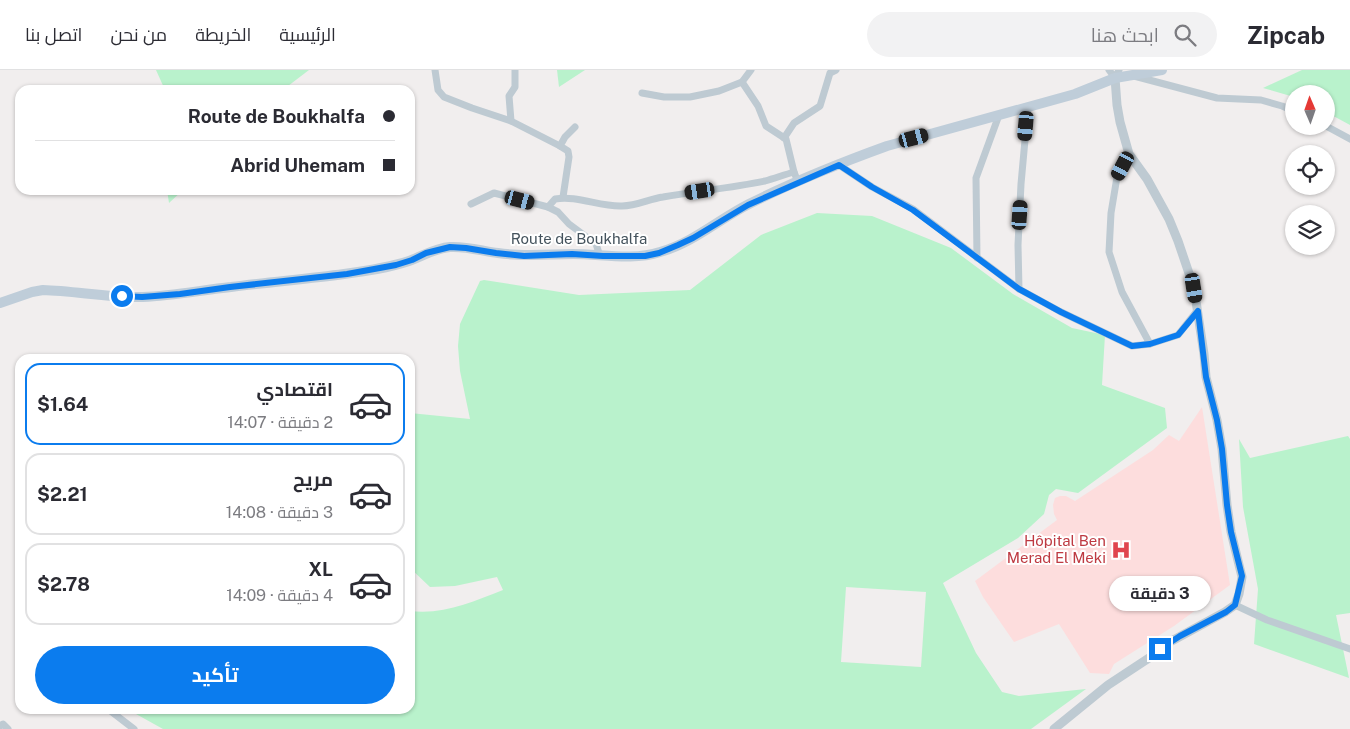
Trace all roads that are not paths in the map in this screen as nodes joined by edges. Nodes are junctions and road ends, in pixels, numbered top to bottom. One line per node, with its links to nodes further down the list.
1 (435, 70): 12 (street)
2 (515, 70): 12 (street)
3 (751, 70): 7 (street)
4 (836, 70): 15 (street)
5 (1162, 70): 6 (main road, Route de Boukhalfa)
6 (1118, 73): 9 (main road, Route de Boukhalfa); 10 (street); 18 (street)
7 (742, 82): 8 (street); 15 (street)
8 (642, 93)
9 (1028, 106): 11 (main road, Route de Boukhalfa); 27 (street)
10 (1285, 107)
11 (998, 115): 19 (main road, Route de Boukhalfa); 26 (street)
12 (511, 121): 17 (street)
13 (575, 128): 17 (street)
14 (1335, 131): 16 (street)
15 (784, 138): 20 (street)
16 (1350, 139)
17 (560, 146): 22 (street)
18 (1129, 154): 29 (street); 30 (street)
19 (839, 165): 21 (main road, Route de Boukhalfa); 26 (street)
20 (794, 172): 21 (street); 22 (street)
21 (798, 182): 25 (main road, Route de Boukhalfa)
22 (563, 197): 24 (street)
23 (471, 204): 24 (street)
24 (548, 207): 25 (street)
25 (600, 256): 28 (main road, Route de Boukhalfa)
26 (977, 258): 27 (street)
27 (1019, 289): 30 (street)
28 (0, 303)
29 (1198, 311): 30 (street); 31 (street)
30 (1150, 344)
31 (1235, 605): 32 (street); 37 (street)
32 (1350, 649)
33 (114, 714): 36 (street)
34 (0, 726): 35 (street)
35 (8, 729)
36 (134, 729)
37 (1054, 729)

